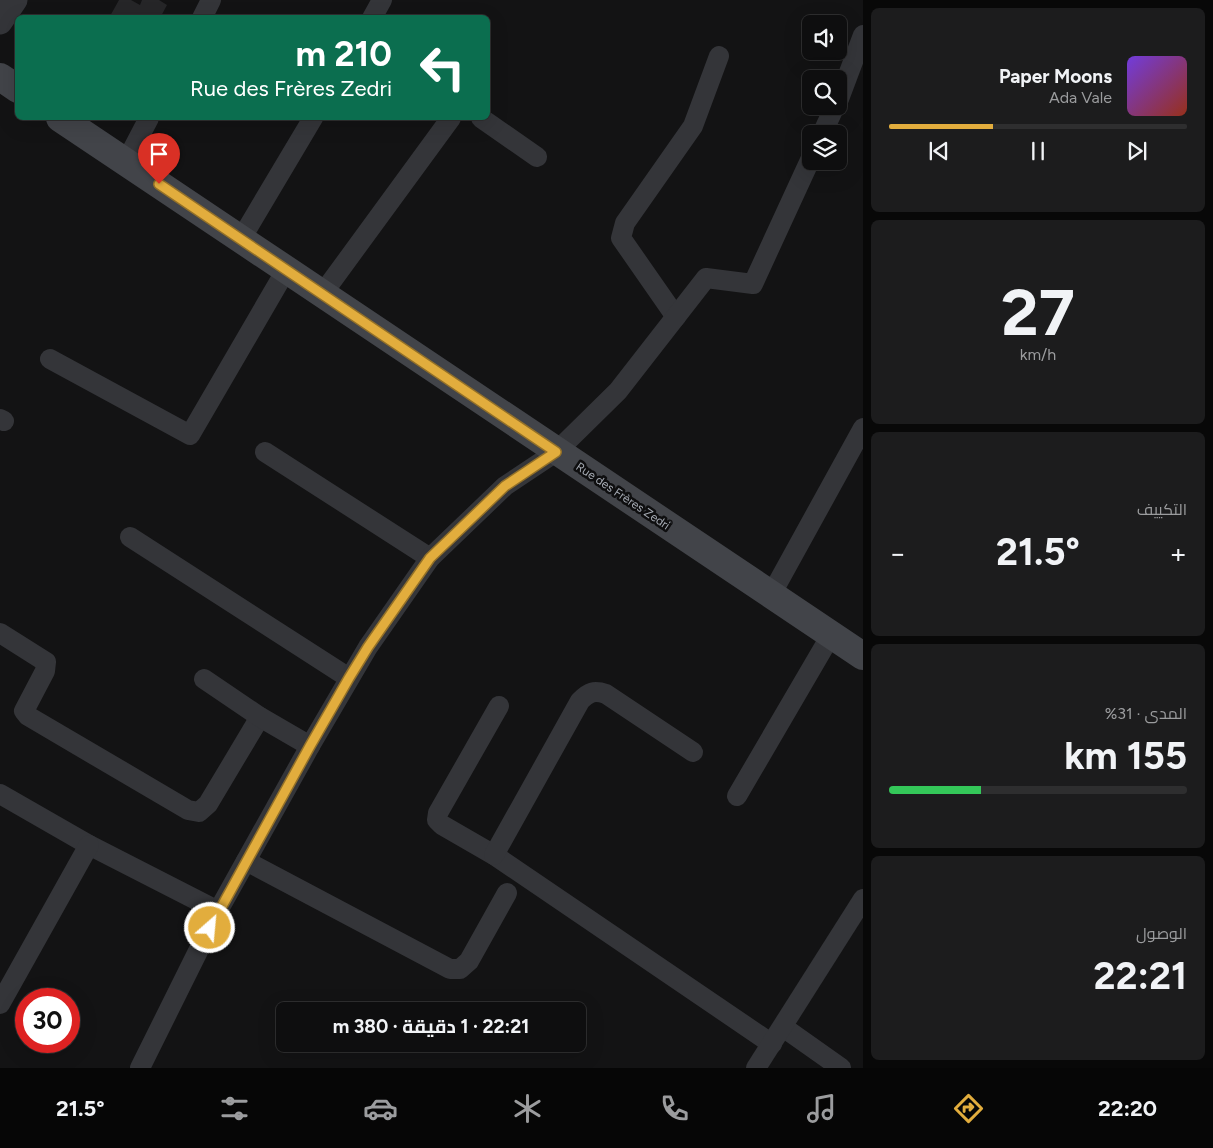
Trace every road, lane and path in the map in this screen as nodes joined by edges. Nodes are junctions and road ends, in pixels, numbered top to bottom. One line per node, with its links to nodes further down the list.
1 (16, 0): 6 (street)
2 (212, 0): 4 (street)
3 (382, 0): 5 (street)
4 (204, 15)
5 (374, 15)
6 (0, 22)
7 (863, 35): 10 (street)
8 (719, 56): 23 (street)
9 (0, 77): 11 (main road)
10 (847, 78)
11 (15, 87)
12 (63, 120): 18 (main road, Rue des Frères Zedri)
13 (148, 120): 18 (street)
14 (312, 120): 20 (street)
15 (450, 120): 22 (street)
16 (484, 120): 17 (street)
17 (537, 157)
18 (126, 162): 20 (main road, Rue des Frères Zedri)
19 (805, 170): 23 (street)
20 (241, 239): 21 (main road, Rue des Frères Zedri)
21 (286, 270): 22 (main road, Rue des Frères Zedri); 24 (street)
22 (323, 293): 27 (main road, Rue des Frères Zedri)
23 (676, 316): 27 (street)
24 (50, 359)
25 (863, 428): 30 (street)
26 (265, 452): 29 (street)
27 (556, 452): 29 (street); 30 (main road, Rue des Frères Zedri)
28 (130, 537): 34 (street)
29 (430, 558): 34 (street)
30 (771, 595): 32 (main road, Rue des Frères Zedri)
31 (0, 633): 37 (street)
32 (831, 635): 33 (main road, Rue des Frères Zedri); 41 (street)
33 (863, 655)
34 (349, 678): 38 (street)
35 (204, 679): 37 (street)
36 (499, 706): 43 (street)
37 (260, 717): 38 (street)
38 (310, 746): 44 (street)
39 (693, 752): 43 (street)
40 (0, 794): 42 (street)
41 (737, 796)
42 (89, 845): 47 (street); 48 (street)
43 (494, 855): 49 (street)
44 (246, 861): 45 (street); 47 (street)
45 (507, 893)
46 (863, 899): 49 (street)
47 (218, 911): 50 (street)
48 (0, 1004)
49 (777, 1036): 51 (street); 52 (street)
50 (140, 1068)
51 (756, 1068)
52 (841, 1068)

